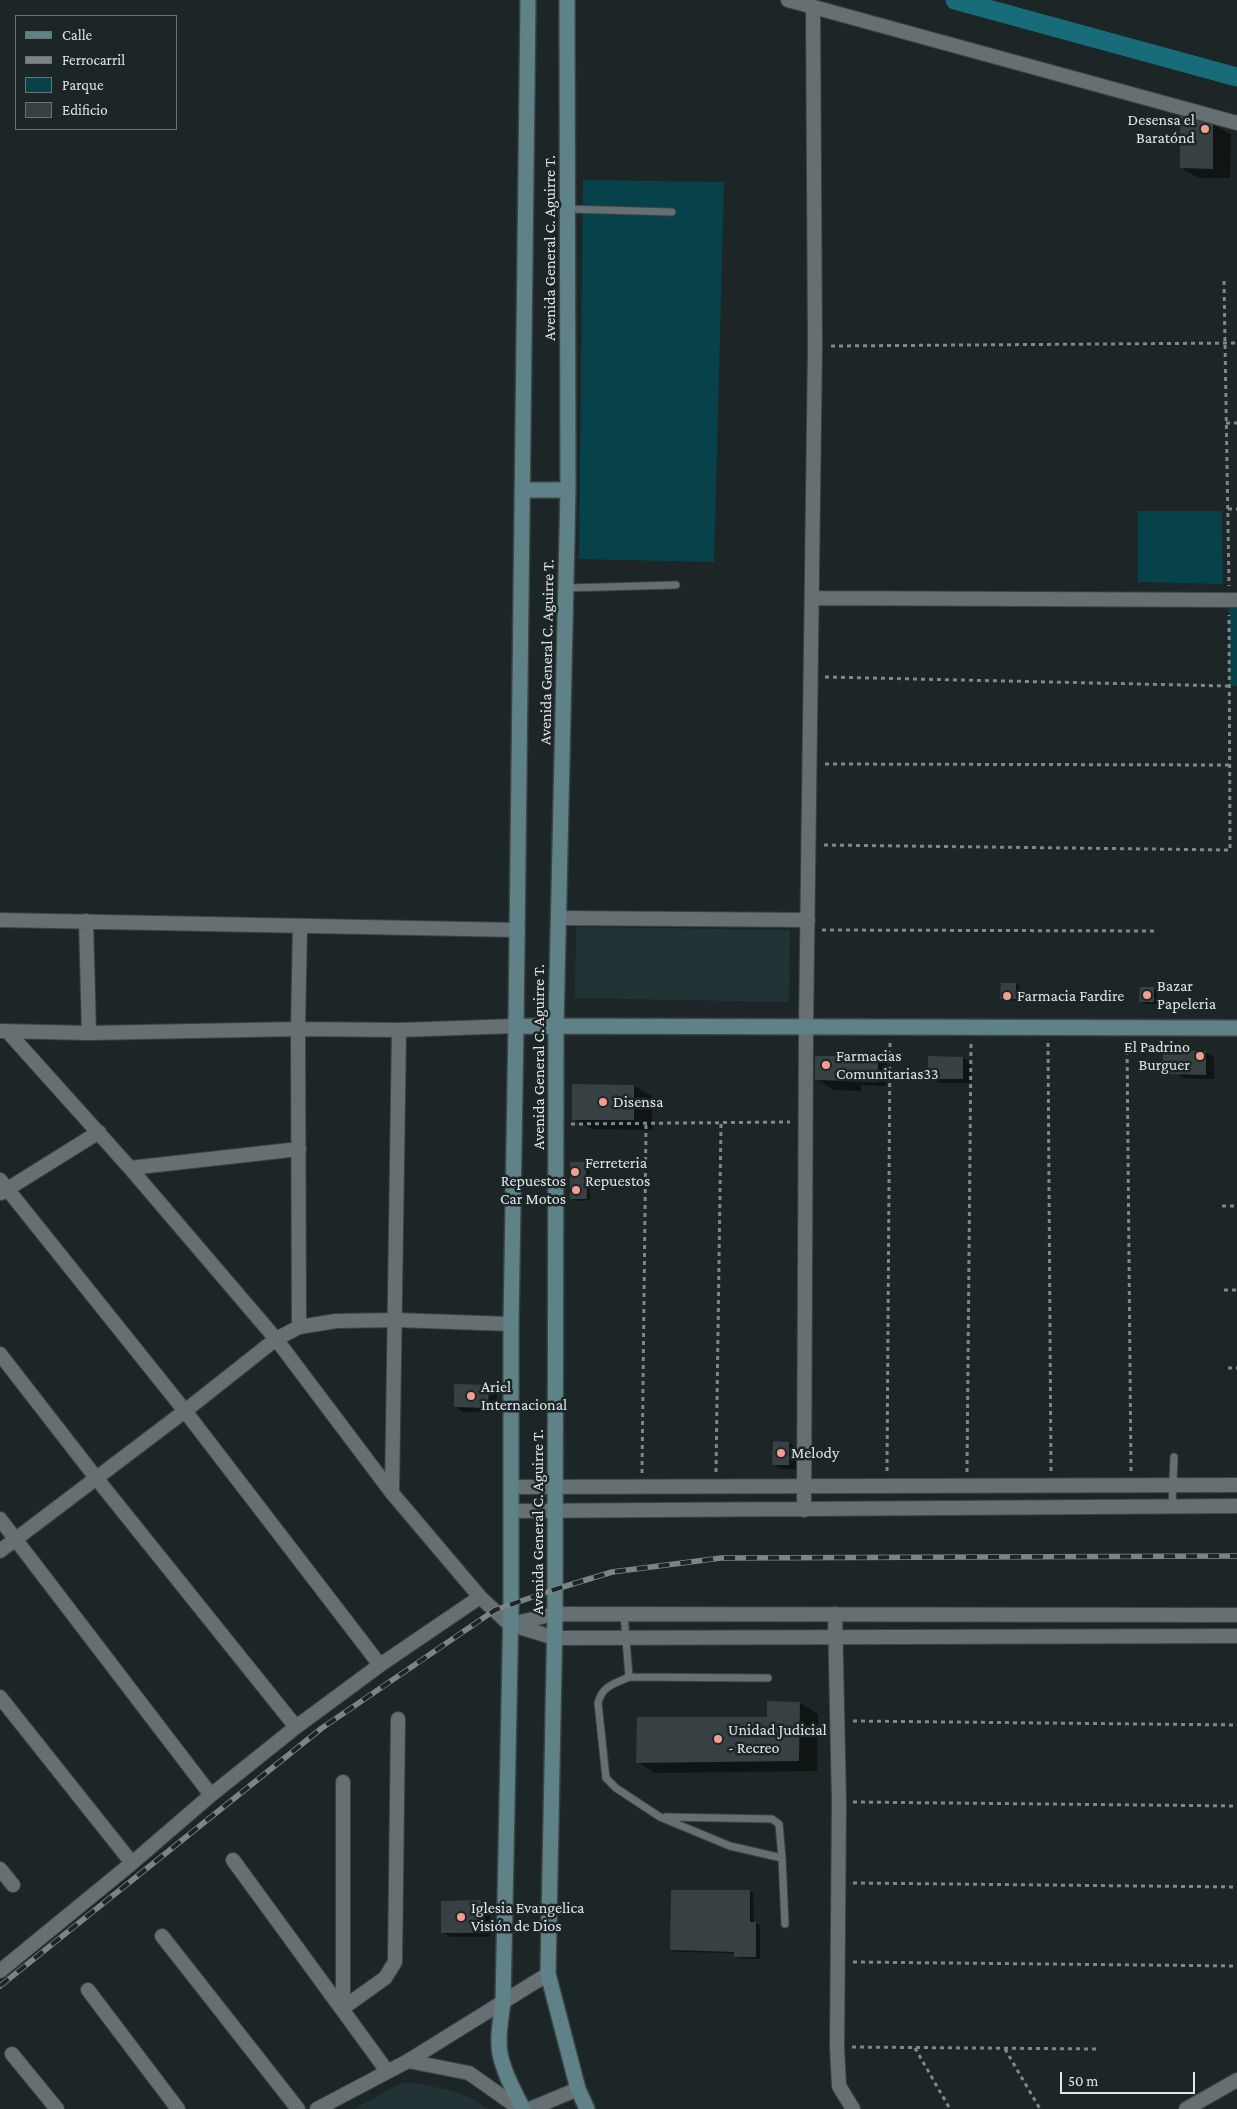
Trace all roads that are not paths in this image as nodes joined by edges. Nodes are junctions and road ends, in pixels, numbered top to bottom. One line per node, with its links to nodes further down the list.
1 (528, 0): 8 (street, Avenida General C. Aguirre T.)
2 (567, 0): 6 (street, Avenida General C. Aguirre T.)
3 (788, 0): 4 (street)
4 (813, 8): 5 (street); 12 (street)
5 (1237, 123)
6 (567, 209): 7 (lane); 9 (street, Avenida General C. Aguirre T.)
7 (672, 212)
8 (522, 490): 9 (street); 19 (street, Avenida General C. Aguirre T.)
9 (568, 490): 11 (street, Avenida General C. Aguirre T.)
10 (676, 584): 11 (lane)
11 (566, 588): 14 (street, Avenida General C. Aguirre T.)
12 (812, 598): 13 (street); 17 (street)
13 (1233, 600)
14 (559, 918): 17 (street); 21 (street, Avenida General C. Aguirre T.)
15 (0, 920): 16 (street)
16 (86, 921): 18 (street); 27 (street)
17 (808, 925): 22 (street)
18 (300, 926): 19 (street); 24 (street)
19 (518, 930): 20 (street, Avenida General C. Aguirre T.)
20 (516, 1026): 21 (street); 25 (street); 33 (street, Avenida General C. Aguirre T.)
21 (556, 1026): 22 (street); 43 (street, Avenida General C. Aguirre T.)
22 (806, 1027): 23 (street); 42 (street)
23 (1237, 1028)
24 (298, 1029): 25 (street); 27 (street); 29 (street)
25 (399, 1030): 32 (street)
26 (3, 1031): 27 (street); 28 (street)
27 (89, 1033)
28 (98, 1132): 30 (street); 31 (street)
29 (299, 1149): 30 (street); 34 (street)
30 (130, 1168): 35 (street)
31 (2, 1187): 37 (street)
32 (396, 1320): 33 (street); 34 (street); 45 (street)
33 (511, 1324): 44 (street, Avenida General C. Aguirre T.)
34 (299, 1327): 35 (street)
35 (276, 1339): 37 (street); 45 (street)
36 (0, 1354): 39 (street)
37 (185, 1411): 39 (street); 66 (street)
38 (1174, 1457): 40 (lane)
39 (96, 1479): 52 (street); 71 (street)
40 (1173, 1485): 41 (street); 42 (street); 47 (lane)
41 (1237, 1485)
42 (804, 1486): 43 (street); 49 (street)
43 (555, 1487): 44 (street); 48 (street, Avenida General C. Aguirre T.)
44 (511, 1488): 50 (street, Avenida General C. Aguirre T.)
45 (392, 1493): 54 (street)
46 (1237, 1506): 47 (street)
47 (1172, 1507): 49 (street)
48 (555, 1510): 49 (street); 50 (street); 55 (street, Avenida General C. Aguirre T.)
49 (804, 1510)
50 (511, 1511): 60 (street, Avenida General C. Aguirre T.)
51 (0, 1519): 52 (street)
52 (16, 1539): 53 (street); 73 (street)
53 (0, 1551)
54 (480, 1597): 60 (street); 66 (street)
55 (556, 1614): 56 (street); 60 (street); 63 (street, Avenida General C. Aguirre T.)
56 (624, 1614): 57 (street); 64 (lane)
57 (835, 1614): 58 (street); 65 (street)
58 (1075, 1614): 59 (street); 62 (street)
59 (1237, 1615)
60 (509, 1624): 63 (street); 85 (street, Avenida General C. Aguirre T.)
61 (1237, 1636): 62 (street)
62 (1076, 1637): 65 (street)
63 (555, 1638): 64 (street); 83 (street, Avenida General C. Aguirre T.)
64 (626, 1638): 65 (street); 67 (lane)
65 (836, 1638): 99 (street)
66 (380, 1665): 71 (street)
67 (629, 1678): 68 (lane); 74 (lane)
68 (768, 1678)
69 (0, 1698): 77 (street)
70 (398, 1719): 86 (street)
71 (296, 1727): 73 (street)
72 (343, 1782): 86 (street)
73 (211, 1795): 77 (street)
74 (660, 1817): 75 (lane); 75 (lane)
75 (782, 1858): 80 (lane)
76 (233, 1860): 86 (street)
77 (132, 1863): 82 (street)
78 (0, 1869): 79 (street)
79 (13, 1885)
80 (785, 1924)
81 (162, 1936): 94 (street)
82 (0, 1971)
83 (548, 1974): 85 (street); 91 (street, Avenida General C. Aguirre T.)
84 (88, 1990): 93 (street)
85 (503, 2002): 88 (street); 96 (street, Avenida General C. Aguirre T.)
86 (343, 2008): 89 (street)
87 (12, 2054): 92 (street)
88 (408, 2061): 89 (street); 96 (street)
89 (387, 2071): 95 (street)
90 (1237, 2080): 100 (street)
91 (578, 2089): 97 (street); 98 (street, Avenida General C. Aguirre T.)
92 (57, 2109)
93 (178, 2109)
94 (298, 2109)
95 (317, 2109)
96 (521, 2109)
97 (530, 2109)
98 (588, 2109)
99 (853, 2109)
100 (1186, 2109)

